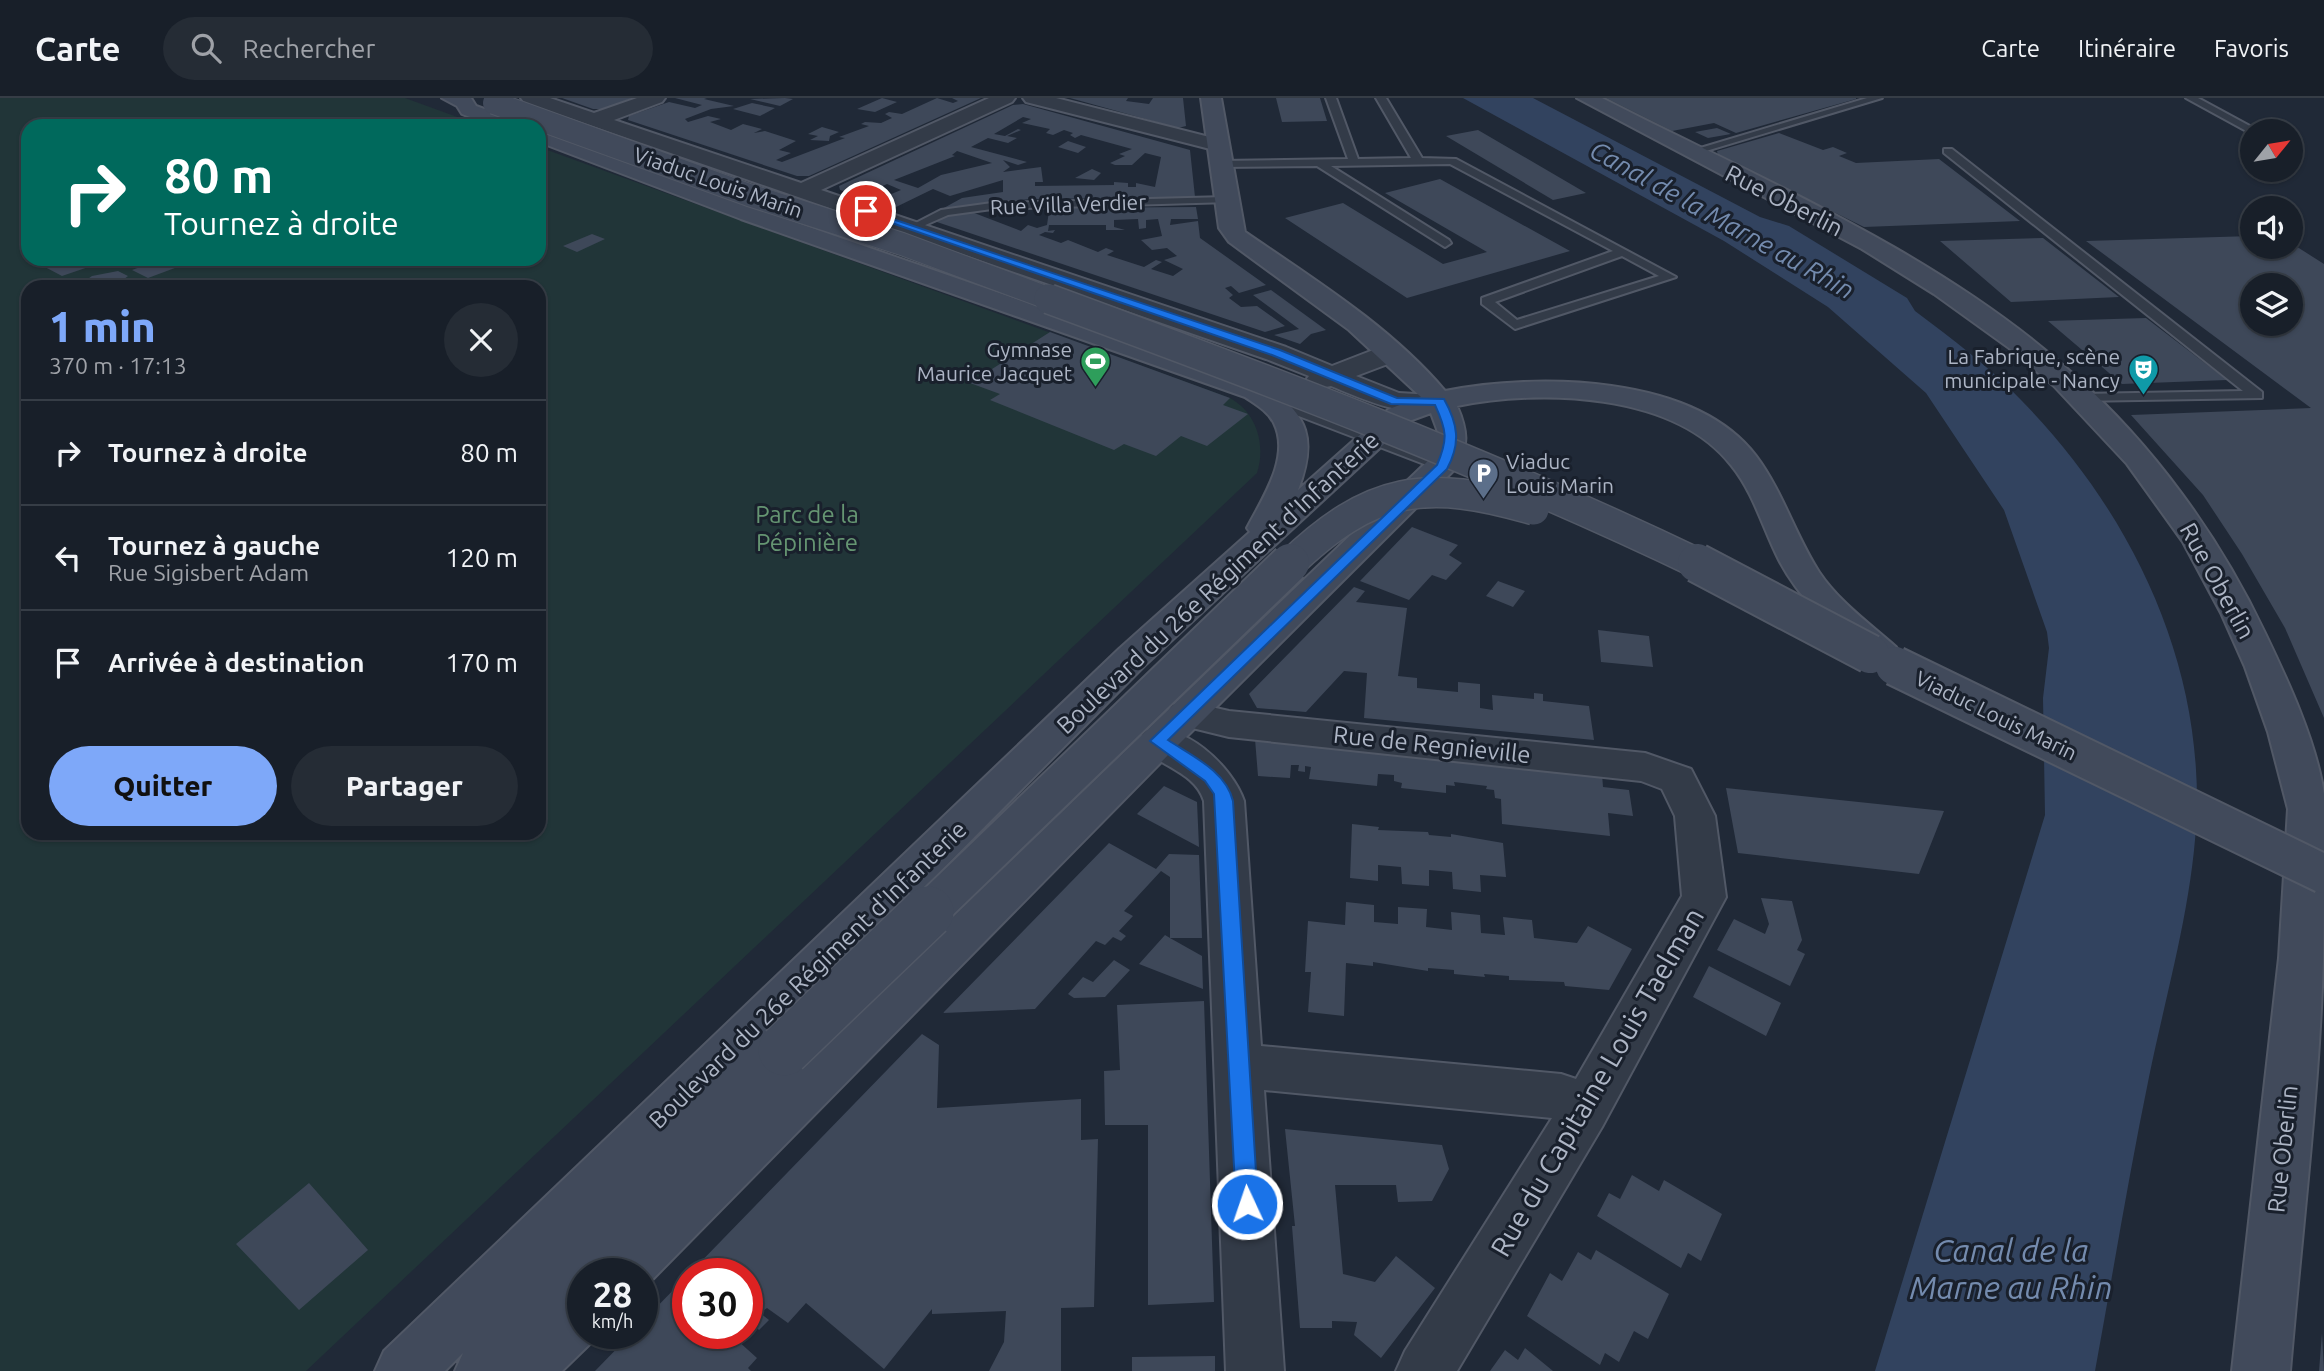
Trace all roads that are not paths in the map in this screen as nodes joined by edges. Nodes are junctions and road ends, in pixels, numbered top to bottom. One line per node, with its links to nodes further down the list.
1 (531, 98): 13 (street)
2 (655, 98): 13 (street)
3 (1005, 98): 23 (street)
4 (1033, 98): 19 (street)
5 (1211, 98): 19 (main road)
6 (1331, 98): 22 (lane)
7 (1381, 98): 20 (lane)
8 (1587, 98): 18 (main road, Rue Oberlin)
9 (1877, 98): 18 (lane)
10 (2191, 98): 14 (lane)
11 (483, 105): 12 (main road, Viaduc Louis Marin, bridge)
12 (524, 119)
13 (594, 120): 23 (street)
14 (2240, 124)
15 (546, 126): 36 (main road, Viaduc Louis Marin, bridge)
16 (546, 138): 31 (main road)
17 (1948, 151): 30 (lane)
18 (1692, 152): 30 (main road, Rue Oberlin)
19 (1220, 154): 21 (lane); 24 (main road)
20 (1418, 161): 22 (lane); 27 (lane)
21 (1317, 162): 22 (lane); 26 (lane)
22 (1354, 162)
23 (803, 190): 25 (street)
24 (1226, 200): 25 (lane, Rue Villa Verdier); 28 (main road)
25 (914, 227): 29 (street)
26 (1445, 243)
27 (1623, 252): 27 (lane)
28 (1391, 353): 29 (street); 32 (main road)
29 (1331, 376): 31 (street); 32 (street)
30 (2083, 398): 39 (main road, Rue Oberlin)
31 (1269, 399): 33 (lane); 35 (main road)
32 (1439, 402): 33 (main road, Boulevard du 26e Régiment d'Infanterie); 34 (main road); 36 (main road, Boulevard du 26e Régiment d'Infanterie)
33 (1371, 441): 34 (lane); 35 (main road, Boulevard du 26e Régiment d'Infanterie)
34 (1442, 466): 37 (main road)
35 (1252, 550): 45 (main road, Boulevard du 26e Régiment d'Infanterie)
36 (1882, 660): 40 (main road, Viaduc Louis Marin, bridge); 46 (main road, bridge)
37 (1172, 727): 38 (street, Rue de Regnieville); 41 (street); 43 (main road)
38 (1677, 779): 42 (street, Rue du Capitaine Louis Taelman)
39 (2316, 812): 50 (main road, Rue Oberlin)
40 (2324, 874)
41 (1240, 1066): 42 (street); 48 (street)
42 (1584, 1111): 49 (street, Rue du Capitaine Louis Taelman)
43 (636, 1258)
44 (567, 1326): 47 (main road)
45 (404, 1371)
46 (484, 1371)
47 (521, 1371)
48 (1255, 1371)
49 (1426, 1371)
50 (2261, 1371)

